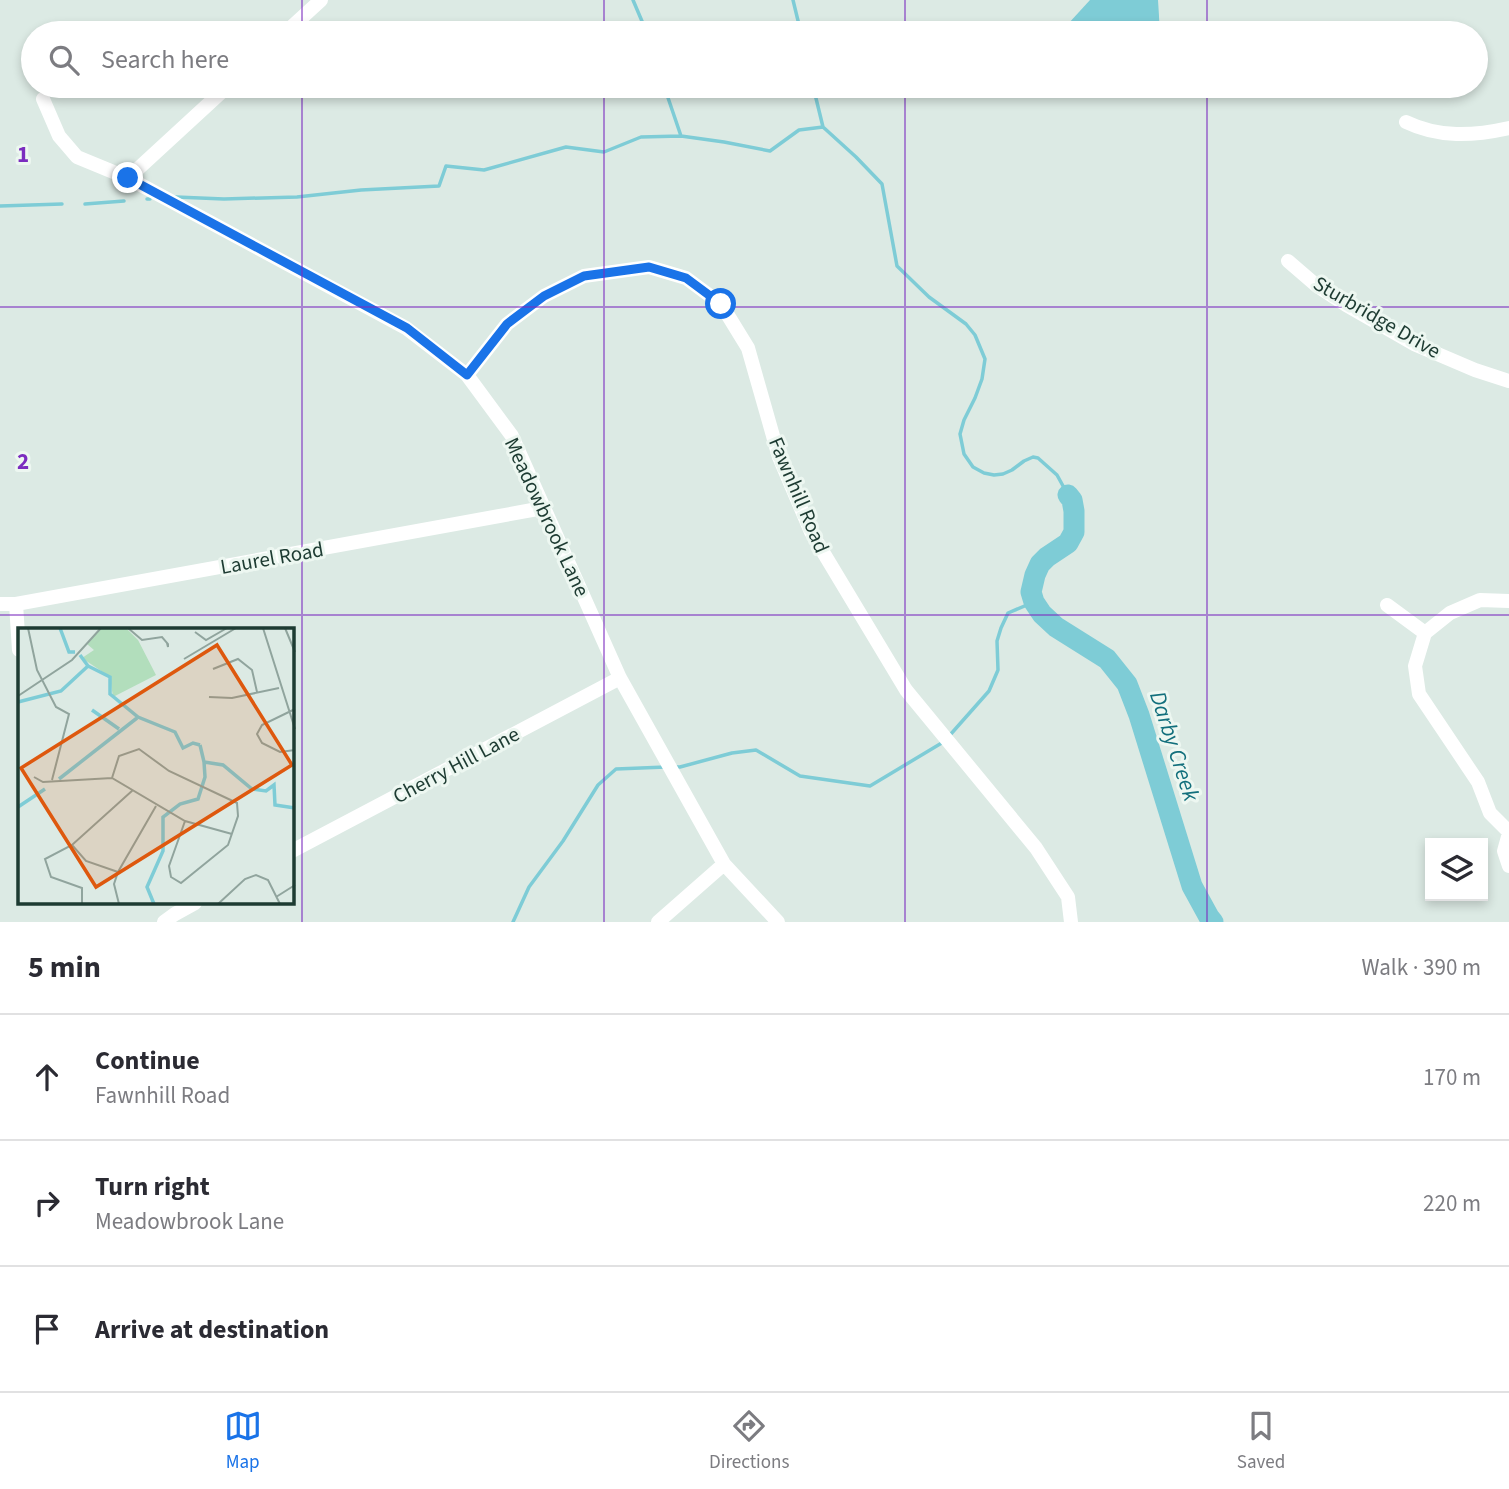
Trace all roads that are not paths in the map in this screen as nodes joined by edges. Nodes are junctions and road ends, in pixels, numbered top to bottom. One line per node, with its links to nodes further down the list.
1 (321, 0): 2 (street)
2 (298, 21)
3 (215, 98): 7 (street)
4 (43, 99): 7 (street, Meadowbrook Lane)
5 (1405, 122): 6 (street)
6 (1509, 128)
7 (128, 178): 9 (street, Meadowbrook Lane)
8 (1288, 261): 10 (street, Sturbridge Drive)
9 (467, 375): 11 (street, Meadowbrook Lane); 27 (street, Fawnhill Road)
10 (1509, 381)
11 (544, 509): 14 (street, Laurel Road); 18 (street, Meadowbrook Lane)
12 (1509, 601): 16 (street)
13 (0, 604): 14 (street, Laurel Road)
14 (16, 604): 17 (street)
15 (1387, 605): 16 (street)
16 (1424, 633): 19 (street)
17 (18, 635)
18 (620, 678): 20 (street, Cherry Hill Lane); 21 (street, Meadowbrook Lane)
19 (1509, 832): 22 (street)
20 (294, 850)
21 (724, 864): 25 (street); 26 (street, Meadowbrook Lane)
22 (1509, 866)
23 (192, 904): 24 (street)
24 (168, 913)
25 (658, 922)
26 (778, 922)
27 (1070, 922)

